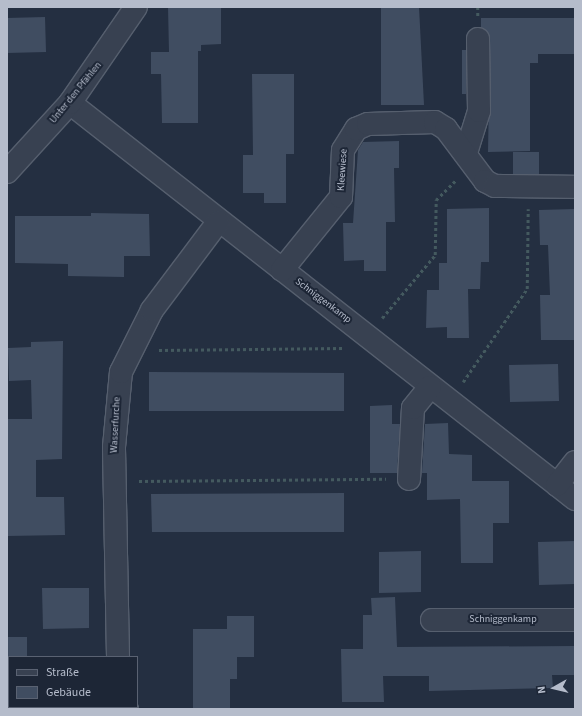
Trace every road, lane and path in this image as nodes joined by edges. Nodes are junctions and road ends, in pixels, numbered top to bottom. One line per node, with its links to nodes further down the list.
1 (136, 7): 3 (street, Unter den Pfählen)
2 (478, 38): 4 (street)
3 (70, 103): 5 (street, Unter den Pfählen); 8 (street, Schniggenkamp)
4 (466, 153): 6 (street, Kleewiese); 9 (street, Kleewiese); 10 (path)
5 (7, 172)
6 (528, 186): 7 (street, Kleewiese); 13 (path)
7 (575, 187)
8 (218, 222): 9 (street, Schniggenkamp); 11 (street, Wasserfurche)
9 (282, 270): 10 (street, Schniggenkamp)
10 (367, 335): 11 (path); 12 (street, Schniggenkamp)
11 (129, 350): 16 (street, Wasserfurche)
12 (430, 387): 13 (street, Schniggenkamp); 15 (street)
13 (450, 402): 17 (street, Schniggenkamp)
14 (575, 462): 17 (street)
15 (409, 479): 16 (path)
16 (114, 482): 21 (street, Wasserfurche)
17 (557, 485): 18 (street, Schniggenkamp)
18 (575, 499)
19 (432, 620): 20 (street, Schniggenkamp)
20 (575, 620)
21 (118, 656)

